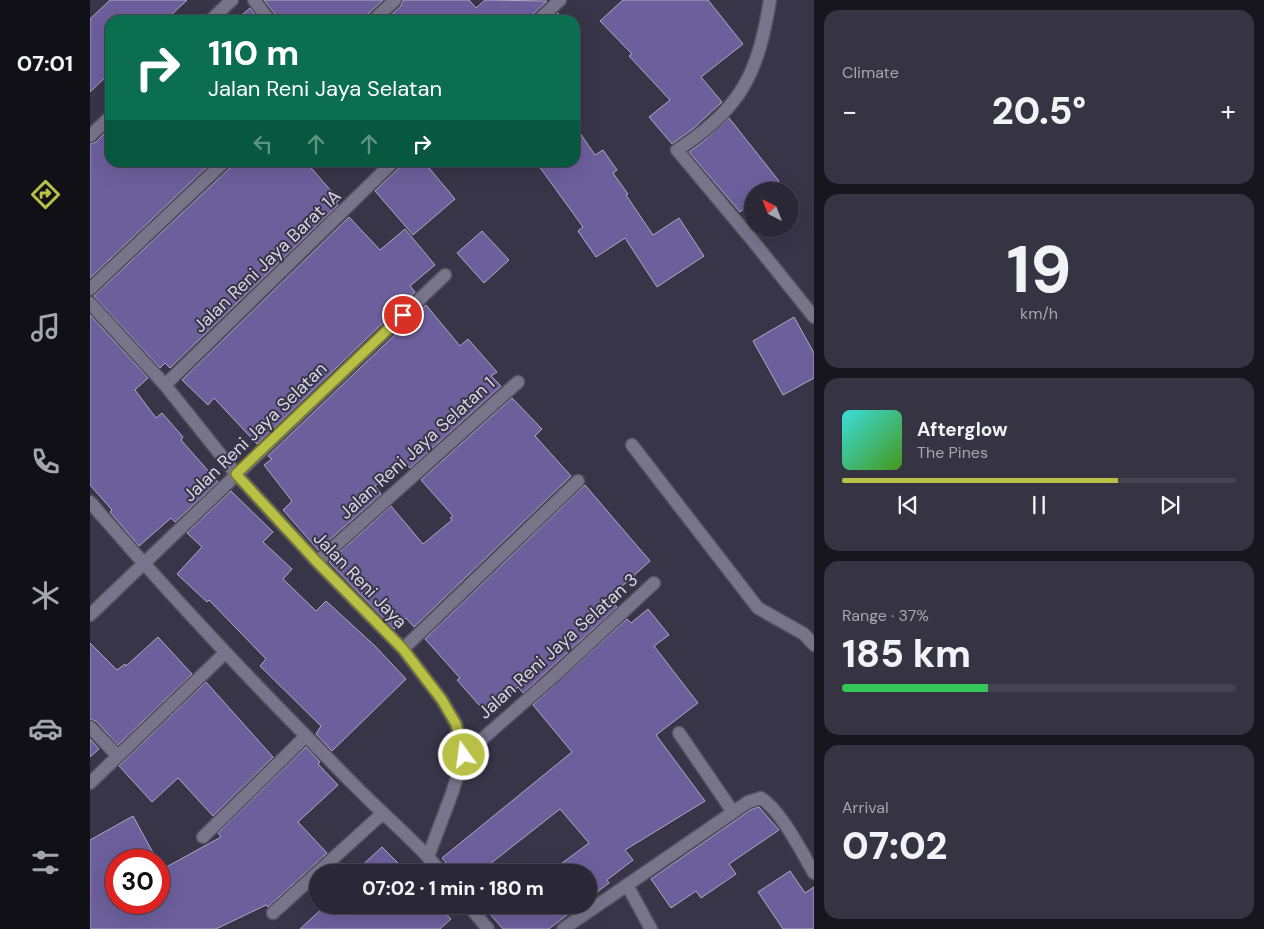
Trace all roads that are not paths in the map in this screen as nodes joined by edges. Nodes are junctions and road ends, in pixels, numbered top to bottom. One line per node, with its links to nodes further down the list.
1 (232, 0): 6 (street)
2 (254, 0): 7 (street)
3 (394, 0): 8 (street)
4 (560, 0): 9 (street)
5 (770, 0): 17 (street)
6 (216, 15)
7 (265, 15)
8 (379, 15)
9 (544, 15)
10 (105, 122): 11 (street)
11 (90, 136)
12 (219, 167): 15 (street)
13 (384, 167): 19 (street, Jalan Reni Jaya Barat 1A)
14 (445, 275): 21 (street, Jalan Reni Jaya Selatan)
15 (90, 289)
16 (90, 303): 19 (street, Jalan Reni Jaya)
17 (814, 317)
18 (518, 382): 24 (street, Jalan Reni Jaya Selatan 1)
19 (166, 385): 21 (street, Jalan Reni Jaya)
20 (632, 445): 28 (street)
21 (236, 474): 24 (street, Jalan Reni Jaya); 25 (street, Jalan Reni Jaya Selatan)
22 (578, 481): 29 (street)
23 (90, 502): 25 (street)
24 (317, 562): 29 (street, Jalan Reni Jaya)
25 (143, 563): 27 (street, Jalan Reni Jaya Selatan); 30 (street)
26 (654, 582): 34 (street, Jalan Reni Jaya Selatan 3)
27 (90, 615)
28 (814, 645)
29 (403, 649): 34 (street, Jalan Reni Jaya)
30 (225, 653): 33 (street); 35 (street)
31 (90, 727): 35 (street)
32 (680, 733): 37 (street)
33 (306, 736): 38 (street); 39 (street)
34 (464, 755): 40 (street)
35 (118, 756): 36 (street)
36 (90, 783)
37 (733, 812): 42 (street); 43 (street)
38 (383, 813): 40 (street); 44 (street)
39 (203, 837)
40 (428, 857): 41 (street)
41 (434, 864)
42 (814, 873)
43 (627, 884): 47 (street); 48 (street)
44 (273, 913)
45 (473, 914): 46 (street)
46 (481, 927)
47 (563, 929)
48 (651, 929)

